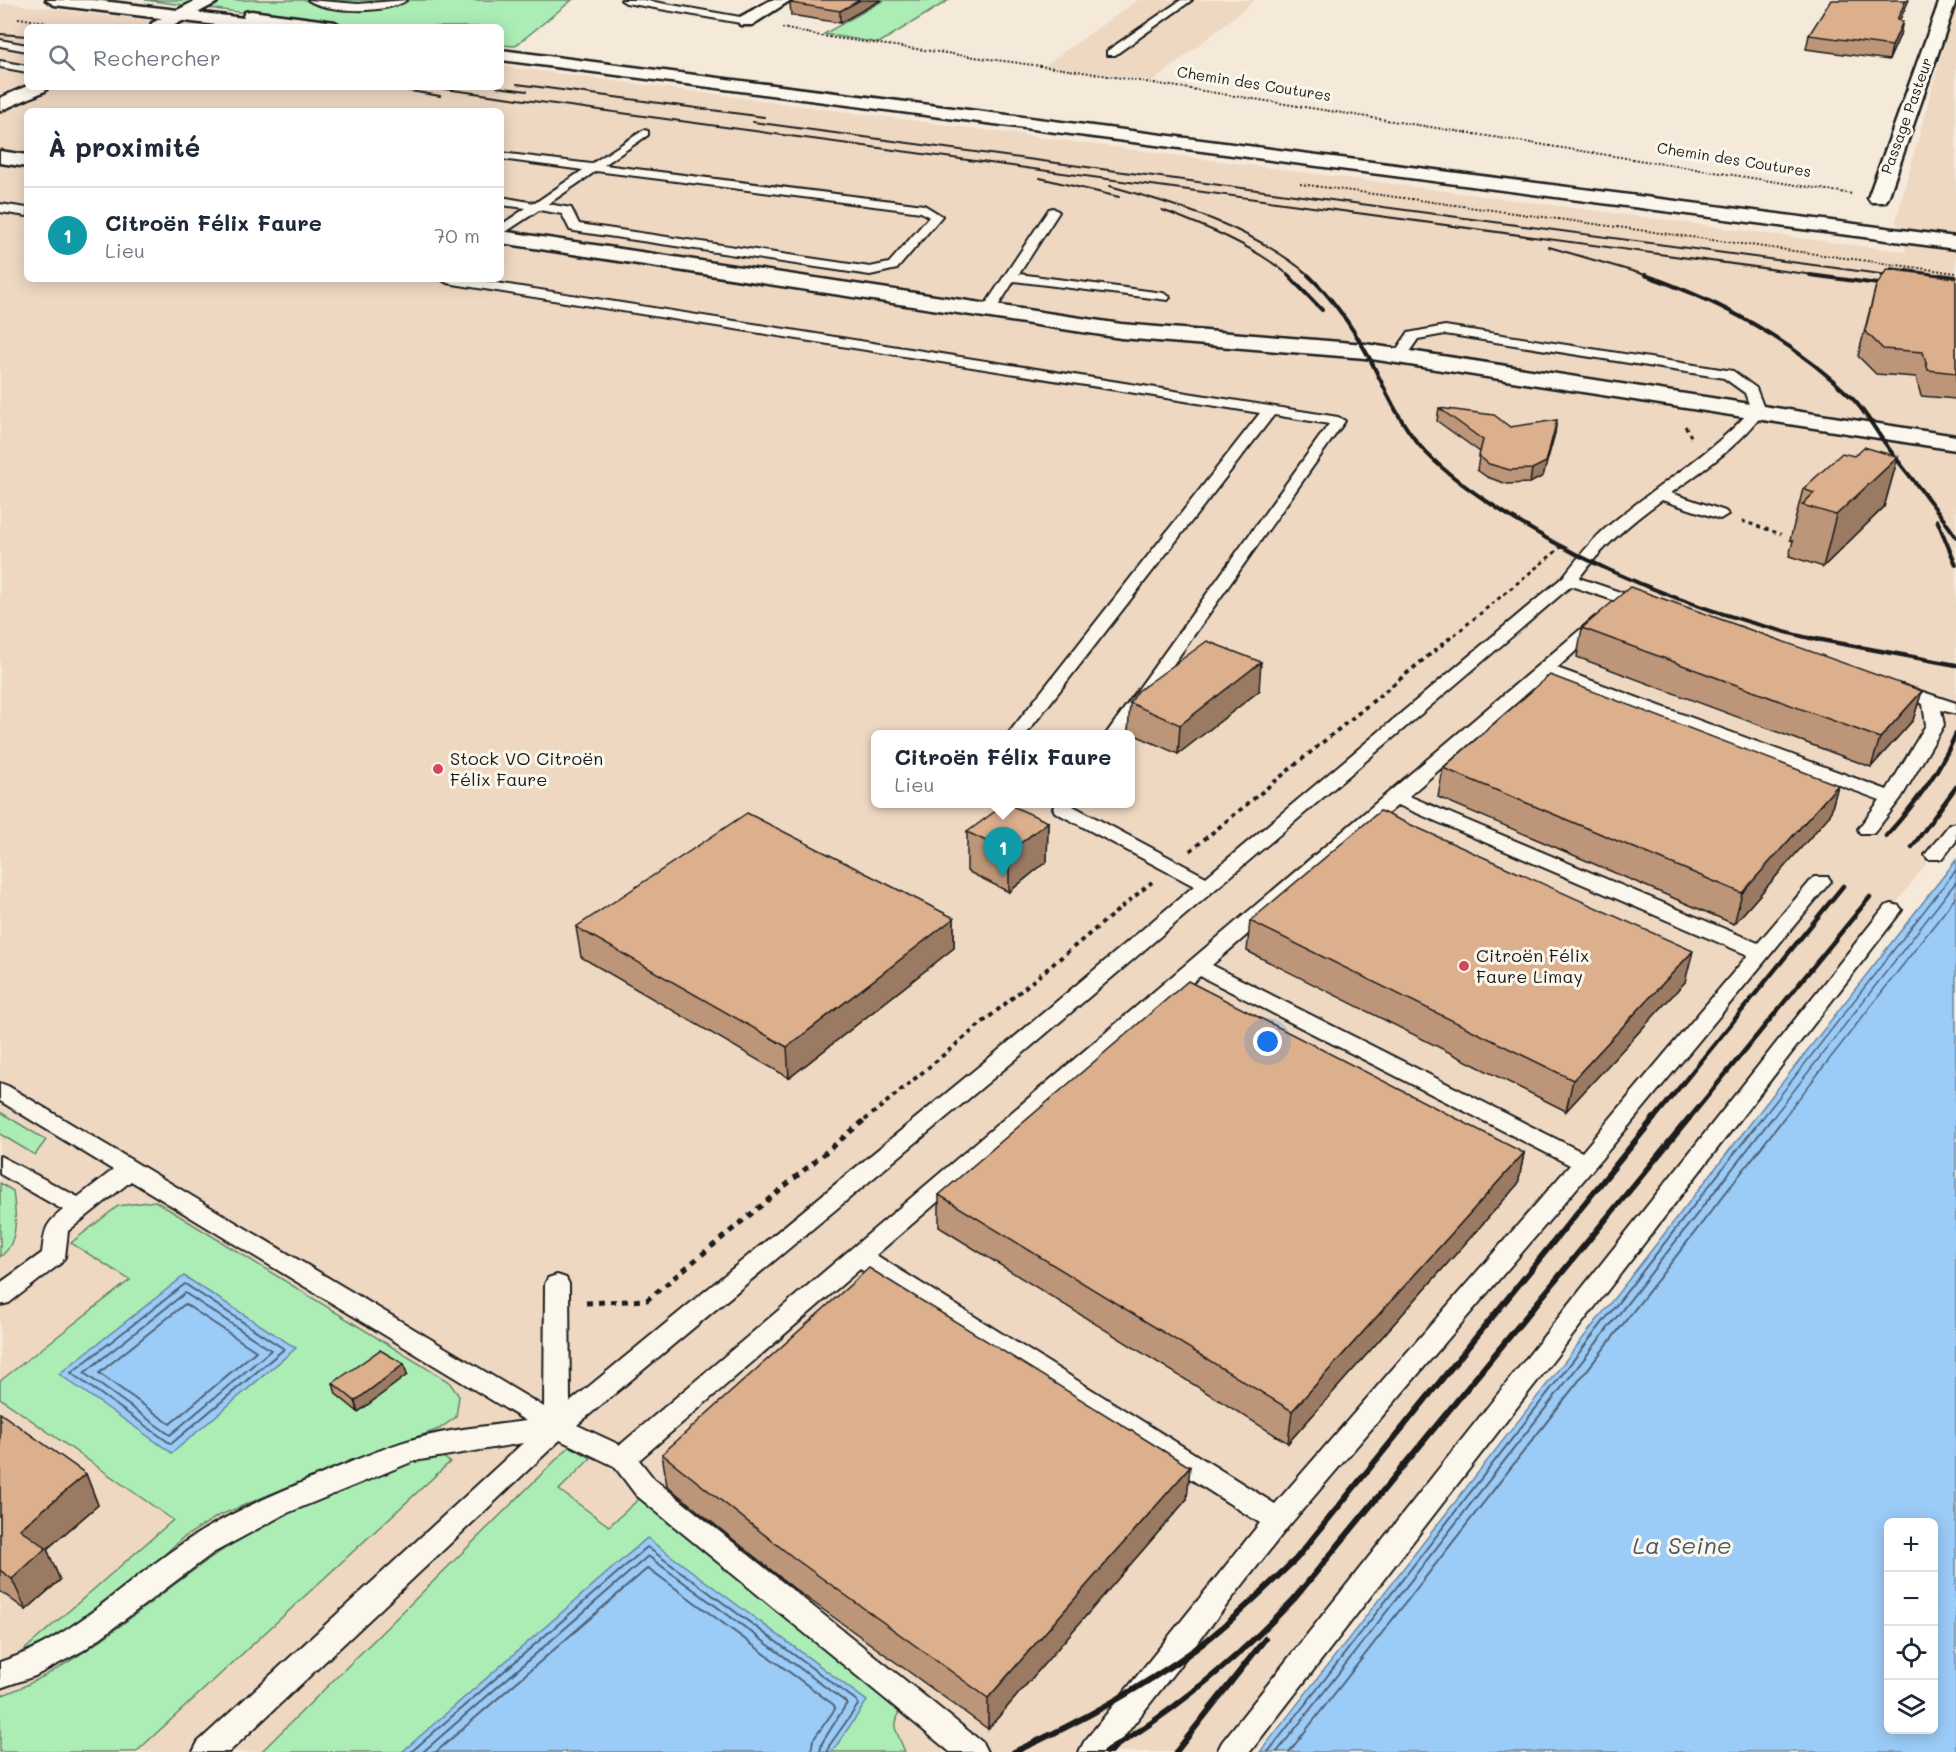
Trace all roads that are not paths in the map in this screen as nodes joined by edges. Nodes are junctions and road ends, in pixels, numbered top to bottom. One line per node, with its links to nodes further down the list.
1 (54, 0): 9 (street)
2 (120, 0): 9 (street)
3 (313, 0): 4 (lane)
4 (402, 0)
5 (626, 0): 10 (lane)
6 (783, 0): 10 (street)
7 (1187, 0): 17 (lane)
8 (1948, 0): 27 (street, Passage Pasteur)
9 (202, 8): 11 (street); 12 (street); 13 (street)
10 (746, 21)
11 (165, 24)
12 (263, 24)
13 (314, 24)
14 (0, 43): 15 (lane)
15 (24, 47)
16 (504, 53): 35 (street)
17 (1112, 53)
18 (0, 64): 19 (lane)
19 (24, 68)
20 (32, 90): 21 (street)
21 (0, 105)
22 (644, 133): 26 (lane)
23 (504, 156): 26 (lane)
24 (0, 157): 25 (street)
25 (24, 161)
26 (591, 169): 29 (lane); 29 (lane)
27 (1878, 198)
28 (504, 201): 29 (lane)
29 (537, 206): 33 (lane)
30 (0, 208): 31 (lane)
31 (24, 212)
32 (1053, 212): 36 (lane)
33 (504, 229)
34 (504, 237): 39 (street)
35 (1956, 243)
36 (1011, 277): 38 (lane); 39 (lane)
37 (466, 282): 42 (lane)
38 (1163, 297)
39 (988, 311): 40 (street)
40 (1186, 337): 41 (street); 43 (street)
41 (1399, 356): 43 (street); 43 (lane)
42 (1270, 410): 55 (lane); 56 (lane)
43 (1755, 416): 44 (street); 45 (street); 46 (lane)
44 (1956, 443)
45 (1956, 452)
46 (1659, 494): 47 (lane); 48 (lane)
47 (1720, 514)
48 (1569, 580): 49 (lane); 64 (lane)
49 (1626, 600): 50 (lane); 51 (lane)
50 (1660, 611)
51 (1545, 669): 57 (lane); 58 (lane)
52 (1875, 682): 53 (lane)
53 (1931, 701): 54 (lane); 58 (lane)
54 (1956, 709)
55 (1021, 730)
56 (1119, 730)
57 (1396, 797): 66 (lane); 67 (lane)
58 (1893, 798): 60 (lane)
59 (1065, 808): 64 (lane)
60 (1867, 829)
61 (1956, 829): 62 (lane)
62 (1935, 855)
63 (1821, 881): 66 (lane)
64 (1207, 885): 76 (lane)
65 (1892, 910): 83 (lane)
66 (1762, 953): 69 (lane)
67 (1197, 966): 69 (lane); 73 (lane)
68 (0, 1091): 71 (lane)
69 (1585, 1163): 78 (lane)
70 (0, 1164): 72 (lane)
71 (130, 1169): 72 (lane); 76 (lane)
72 (80, 1209): 75 (lane)
73 (859, 1256): 77 (lane); 78 (lane)
74 (557, 1294): 76 (lane)
75 (0, 1296)
76 (557, 1427): 77 (lane); 79 (lane); 80 (lane)
77 (622, 1458): 81 (lane)
78 (1278, 1520): 82 (lane)
79 (0, 1675)
80 (208, 1752)
81 (972, 1752)
82 (1094, 1752)
83 (1232, 1752)

